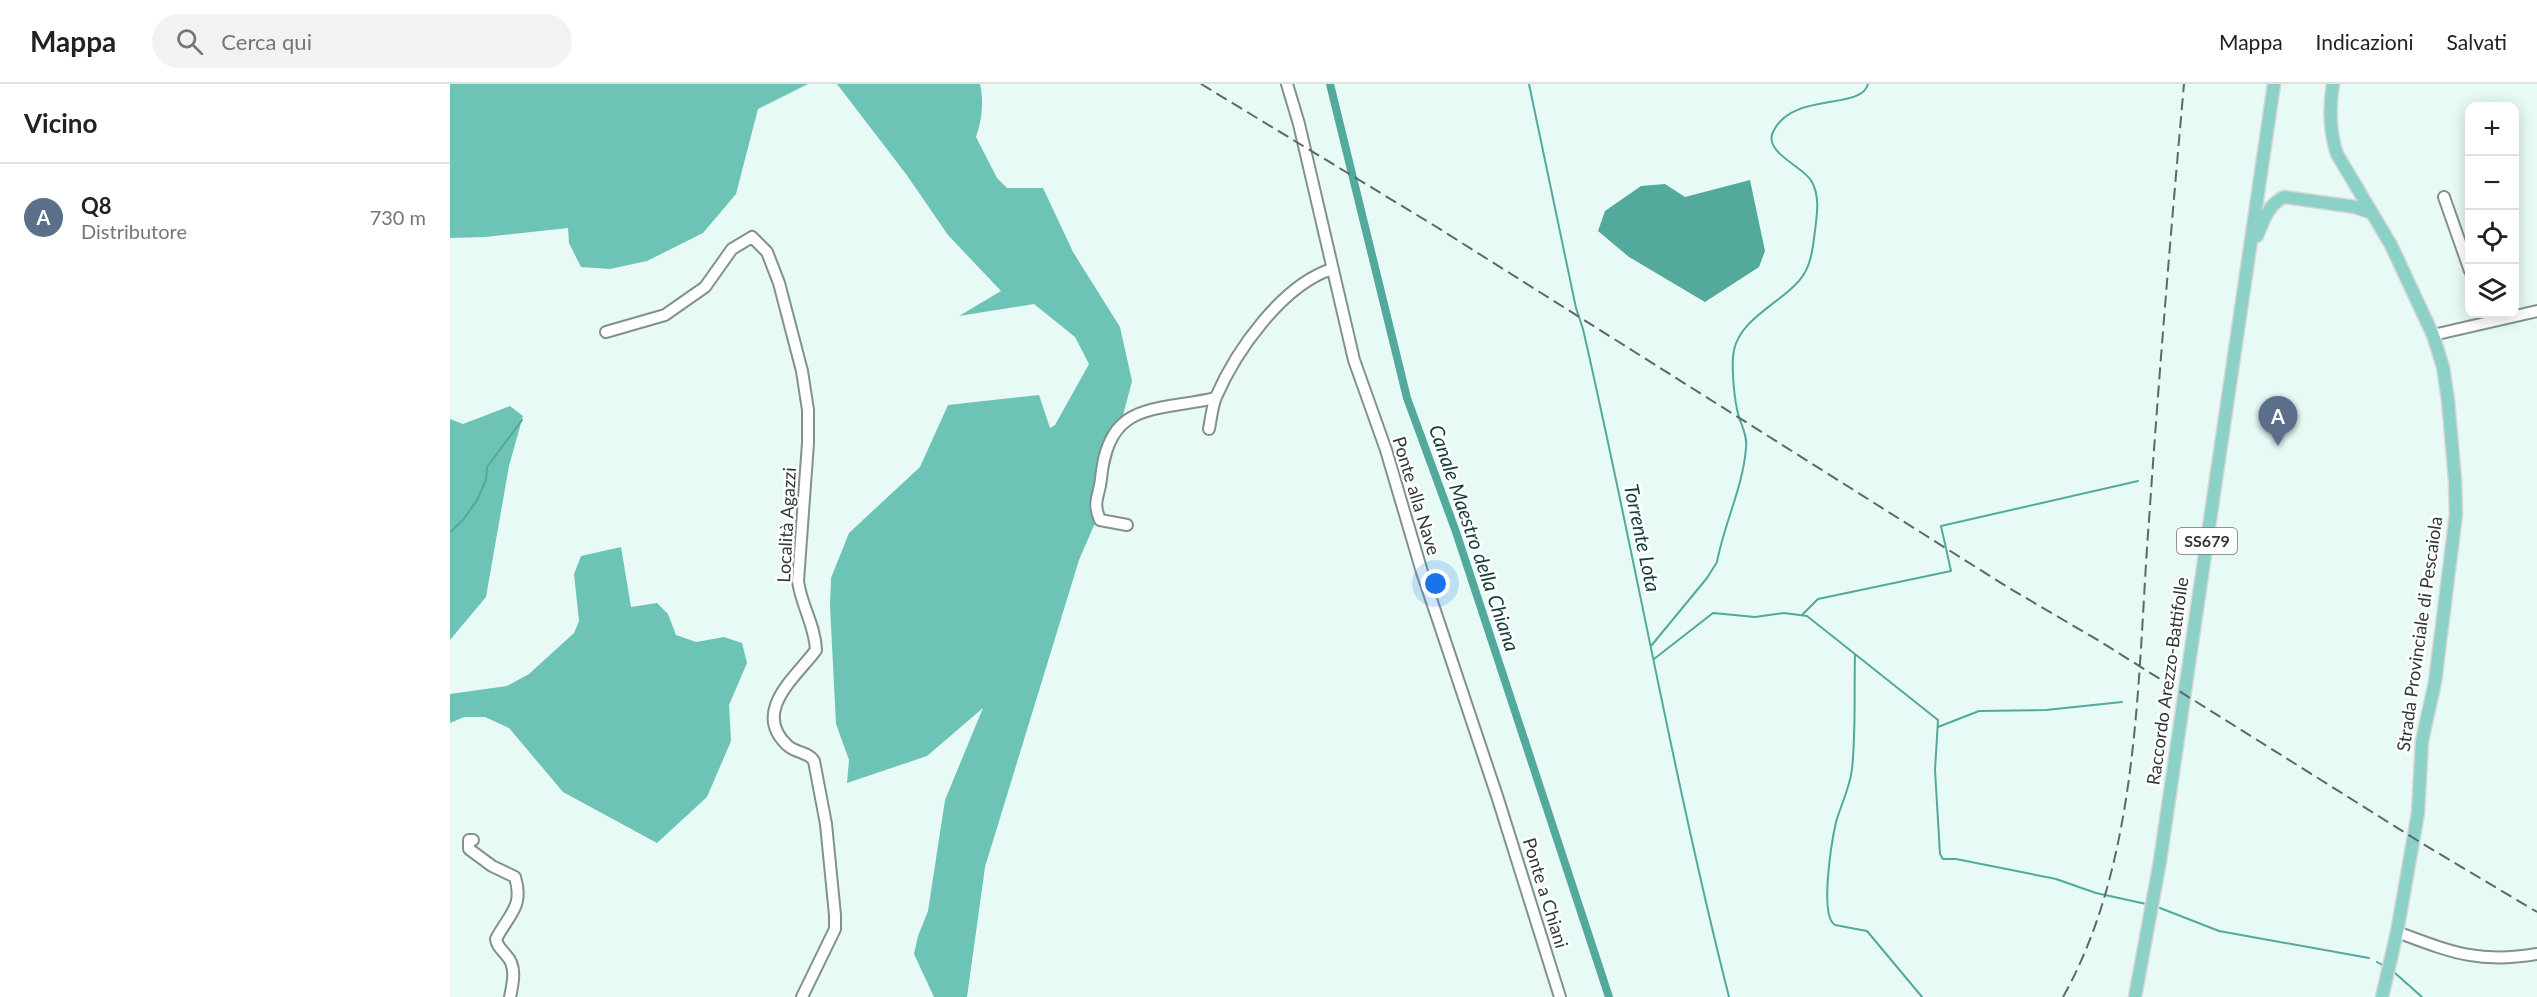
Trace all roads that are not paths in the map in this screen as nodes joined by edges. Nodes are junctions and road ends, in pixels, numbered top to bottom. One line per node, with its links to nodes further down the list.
1 (1287, 84): 8 (street, Ponte alla Nave)
2 (2274, 84): 7 (main road, Raccordo Arezzo-Battifolle / SS679)
3 (2333, 84): 5 (main road, Strada Provinciale di Pescaiola)
4 (2444, 197): 6 (street)
5 (2372, 213): 7 (main road); 13 (main road, Strada Provinciale di Pescaiola)
6 (2465, 242)
7 (2249, 257): 24 (main road, Raccordo Arezzo-Battifolle / SS679)
8 (1332, 269): 14 (street); 17 (street, Ponte alla Nave)
9 (2537, 311): 10 (street)
10 (2519, 313)
11 (2483, 318): 13 (street)
12 (606, 332): 22 (street, Località Agazzi)
13 (2433, 335): 19 (main road, Strada Provinciale di Pescaiola)
14 (1215, 398): 15 (street); 16 (street)
15 (1209, 429)
16 (1127, 525)
17 (1498, 799): 23 (street, Ponte a Chiani)
18 (473, 840): 21 (street)
19 (2397, 932): 20 (street); 25 (main road, Strada Provinciale di Pescaiola)
20 (2537, 954)
21 (510, 997)
22 (802, 997)
23 (1560, 997)
24 (2136, 997)
25 (2382, 997)

